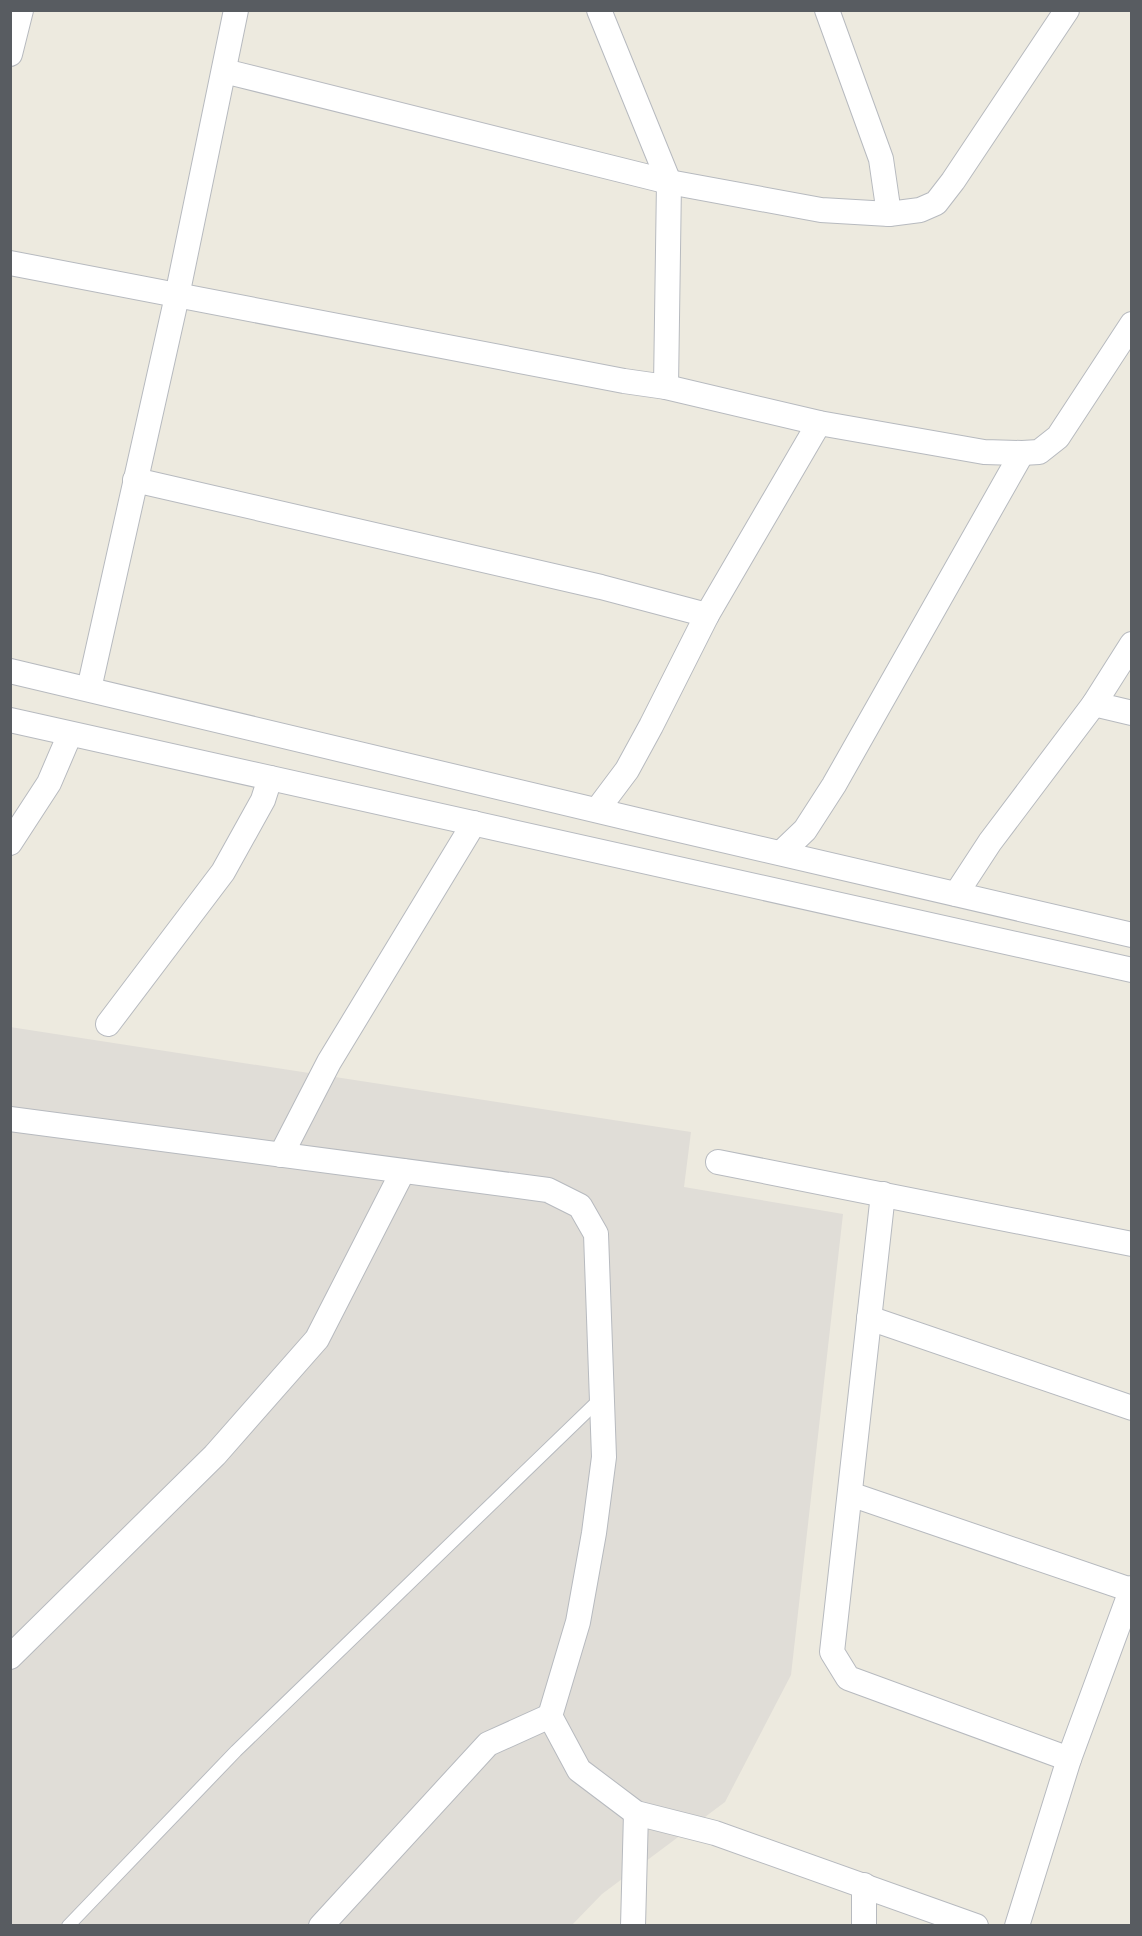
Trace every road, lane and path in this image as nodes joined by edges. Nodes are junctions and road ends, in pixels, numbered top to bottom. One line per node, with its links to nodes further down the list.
1 (21, 10): 6 (street)
2 (236, 10): 7 (street)
3 (599, 10): 8 (street)
4 (827, 10): 9 (street)
5 (1067, 10): 9 (street)
6 (10, 54)
7 (224, 71): 8 (street); 11 (street)
8 (669, 182): 9 (street); 13 (street)
9 (889, 214)
10 (10, 263): 11 (street)
11 (177, 296): 13 (street); 16 (street)
12 (1131, 324): 15 (street)
13 (666, 387): 14 (street)
14 (819, 423): 15 (street); 17 (street)
15 (1022, 453): 29 (street)
16 (135, 480): 17 (street); 20 (street)
17 (707, 615): 26 (street)
18 (1131, 644): 21 (street)
19 (10, 670): 20 (street)
20 (89, 689): 26 (street)
21 (1094, 704): 22 (street); 30 (street)
22 (1131, 713)
23 (10, 720): 24 (street)
24 (70, 734): 25 (street); 28 (street)
25 (270, 778): 27 (street); 33 (street)
26 (597, 810): 29 (street)
27 (474, 824): 32 (street); 35 (street)
28 (10, 843)
29 (781, 853): 30 (street)
30 (956, 894): 31 (street)
31 (1131, 934)
32 (1131, 970)
33 (108, 1024)
34 (10, 1119): 35 (street)
35 (281, 1155): 37 (street)
36 (718, 1162): 38 (street)
37 (403, 1171): 41 (street); 45 (street)
38 (883, 1194): 39 (street); 40 (street)
39 (1131, 1244)
40 (869, 1318): 42 (street); 43 (street)
41 (603, 1396): 46 (street); 50 (lane)
42 (1131, 1408)
43 (850, 1494): 44 (street); 47 (street)
44 (1131, 1589): 47 (street)
45 (10, 1656)
46 (550, 1716): 48 (street); 51 (street)
47 (1069, 1759): 55 (street)
48 (636, 1813): 49 (street); 52 (street)
49 (864, 1885): 53 (street); 54 (street)
50 (68, 1926)
51 (321, 1926)
52 (633, 1926)
53 (864, 1926)
54 (976, 1926)
55 (1017, 1926)

